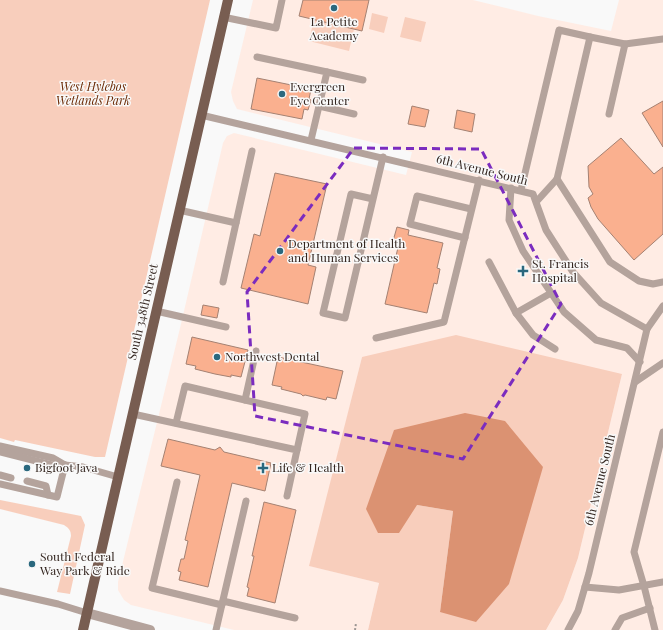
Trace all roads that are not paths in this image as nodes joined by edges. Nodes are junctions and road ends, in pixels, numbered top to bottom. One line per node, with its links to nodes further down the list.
1 (228, 0): 3 (main road, South 348th Street)
2 (282, 0): 3 (lane)
3 (224, 18): 13 (main road, South 348th Street)
4 (590, 37): 6 (lane); 17 (lane); 20 (lane)
5 (663, 40): 6 (lane)
6 (626, 44): 12 (lane)
7 (257, 57): 8 (lane)
8 (327, 72): 9 (lane); 10 (lane)
9 (363, 80)
10 (319, 106): 11 (lane); 14 (lane)
11 (354, 114)
12 (609, 114)
13 (201, 115): 14 (lane, 6th Avenue South); 24 (main road, South 348th Street)
14 (311, 140): 16 (lane, 6th Avenue South)
15 (252, 150): 25 (lane)
16 (383, 157): 18 (lane, 6th Avenue South); 21 (lane)
17 (557, 179): 22 (lane); 29 (lane)
18 (478, 180): 19 (lane, 6th Avenue South); 23 (lane)
19 (511, 188): 20 (lane, 6th Avenue South); 30 (lane)
20 (521, 190): 22 (lane, 6th Avenue South)
21 (373, 199): 21 (lane)
22 (537, 201): 35 (lane, 6th Avenue South)
23 (471, 209): 26 (lane); 26 (lane)
24 (179, 210): 25 (lane); 32 (main road, South 348th Street)
25 (236, 223): 28 (lane)
26 (464, 238): 36 (lane)
27 (489, 262): 33 (lane)
28 (223, 282)
29 (663, 282)
30 (551, 293): 33 (lane); 39 (lane)
31 (663, 306): 35 (lane)
32 (156, 311): 34 (lane); 43 (main road, South 348th Street)
33 (516, 313): 37 (lane)
34 (226, 327)
35 (647, 329): 39 (lane, 6th Avenue South)
36 (376, 338)
37 (555, 348)
38 (256, 351): 42 (lane)
39 (640, 362): 41 (lane, 6th Avenue South)
40 (663, 363): 41 (lane)
41 (635, 382): 61 (lane, 6th Avenue South)
42 (245, 400): 44 (lane); 47 (lane)
43 (133, 414): 44 (lane); 51 (main road, South 348th Street)
44 (176, 423): 47 (lane)
45 (663, 432): 60 (lane)
46 (0, 446): 49 (lane)
47 (297, 450): 57 (lane)
48 (0, 452): 49 (lane)
49 (65, 465): 51 (lane); 56 (lane)
50 (0, 475): 52 (lane)
51 (118, 477): 65 (main road, South 348th Street)
52 (11, 478)
53 (27, 481): 56 (lane)
54 (177, 482): 63 (lane)
55 (0, 484): 56 (lane)
56 (48, 494)
57 (287, 496)
58 (246, 500): 63 (lane)
59 (663, 582): 60 (lane)
60 (644, 586): 61 (lane); 64 (lane)
61 (585, 588): 70 (lane, 6th Avenue South)
62 (0, 591): 65 (lane)
63 (222, 603): 66 (lane); 69 (lane)
64 (650, 608): 71 (lane); 72 (lane)
65 (87, 613): 67 (main road, South 348th Street); 68 (street)
66 (295, 618)
67 (82, 630)
68 (150, 630)
69 (216, 630)
70 (568, 630)
71 (615, 630)
72 (655, 630)

